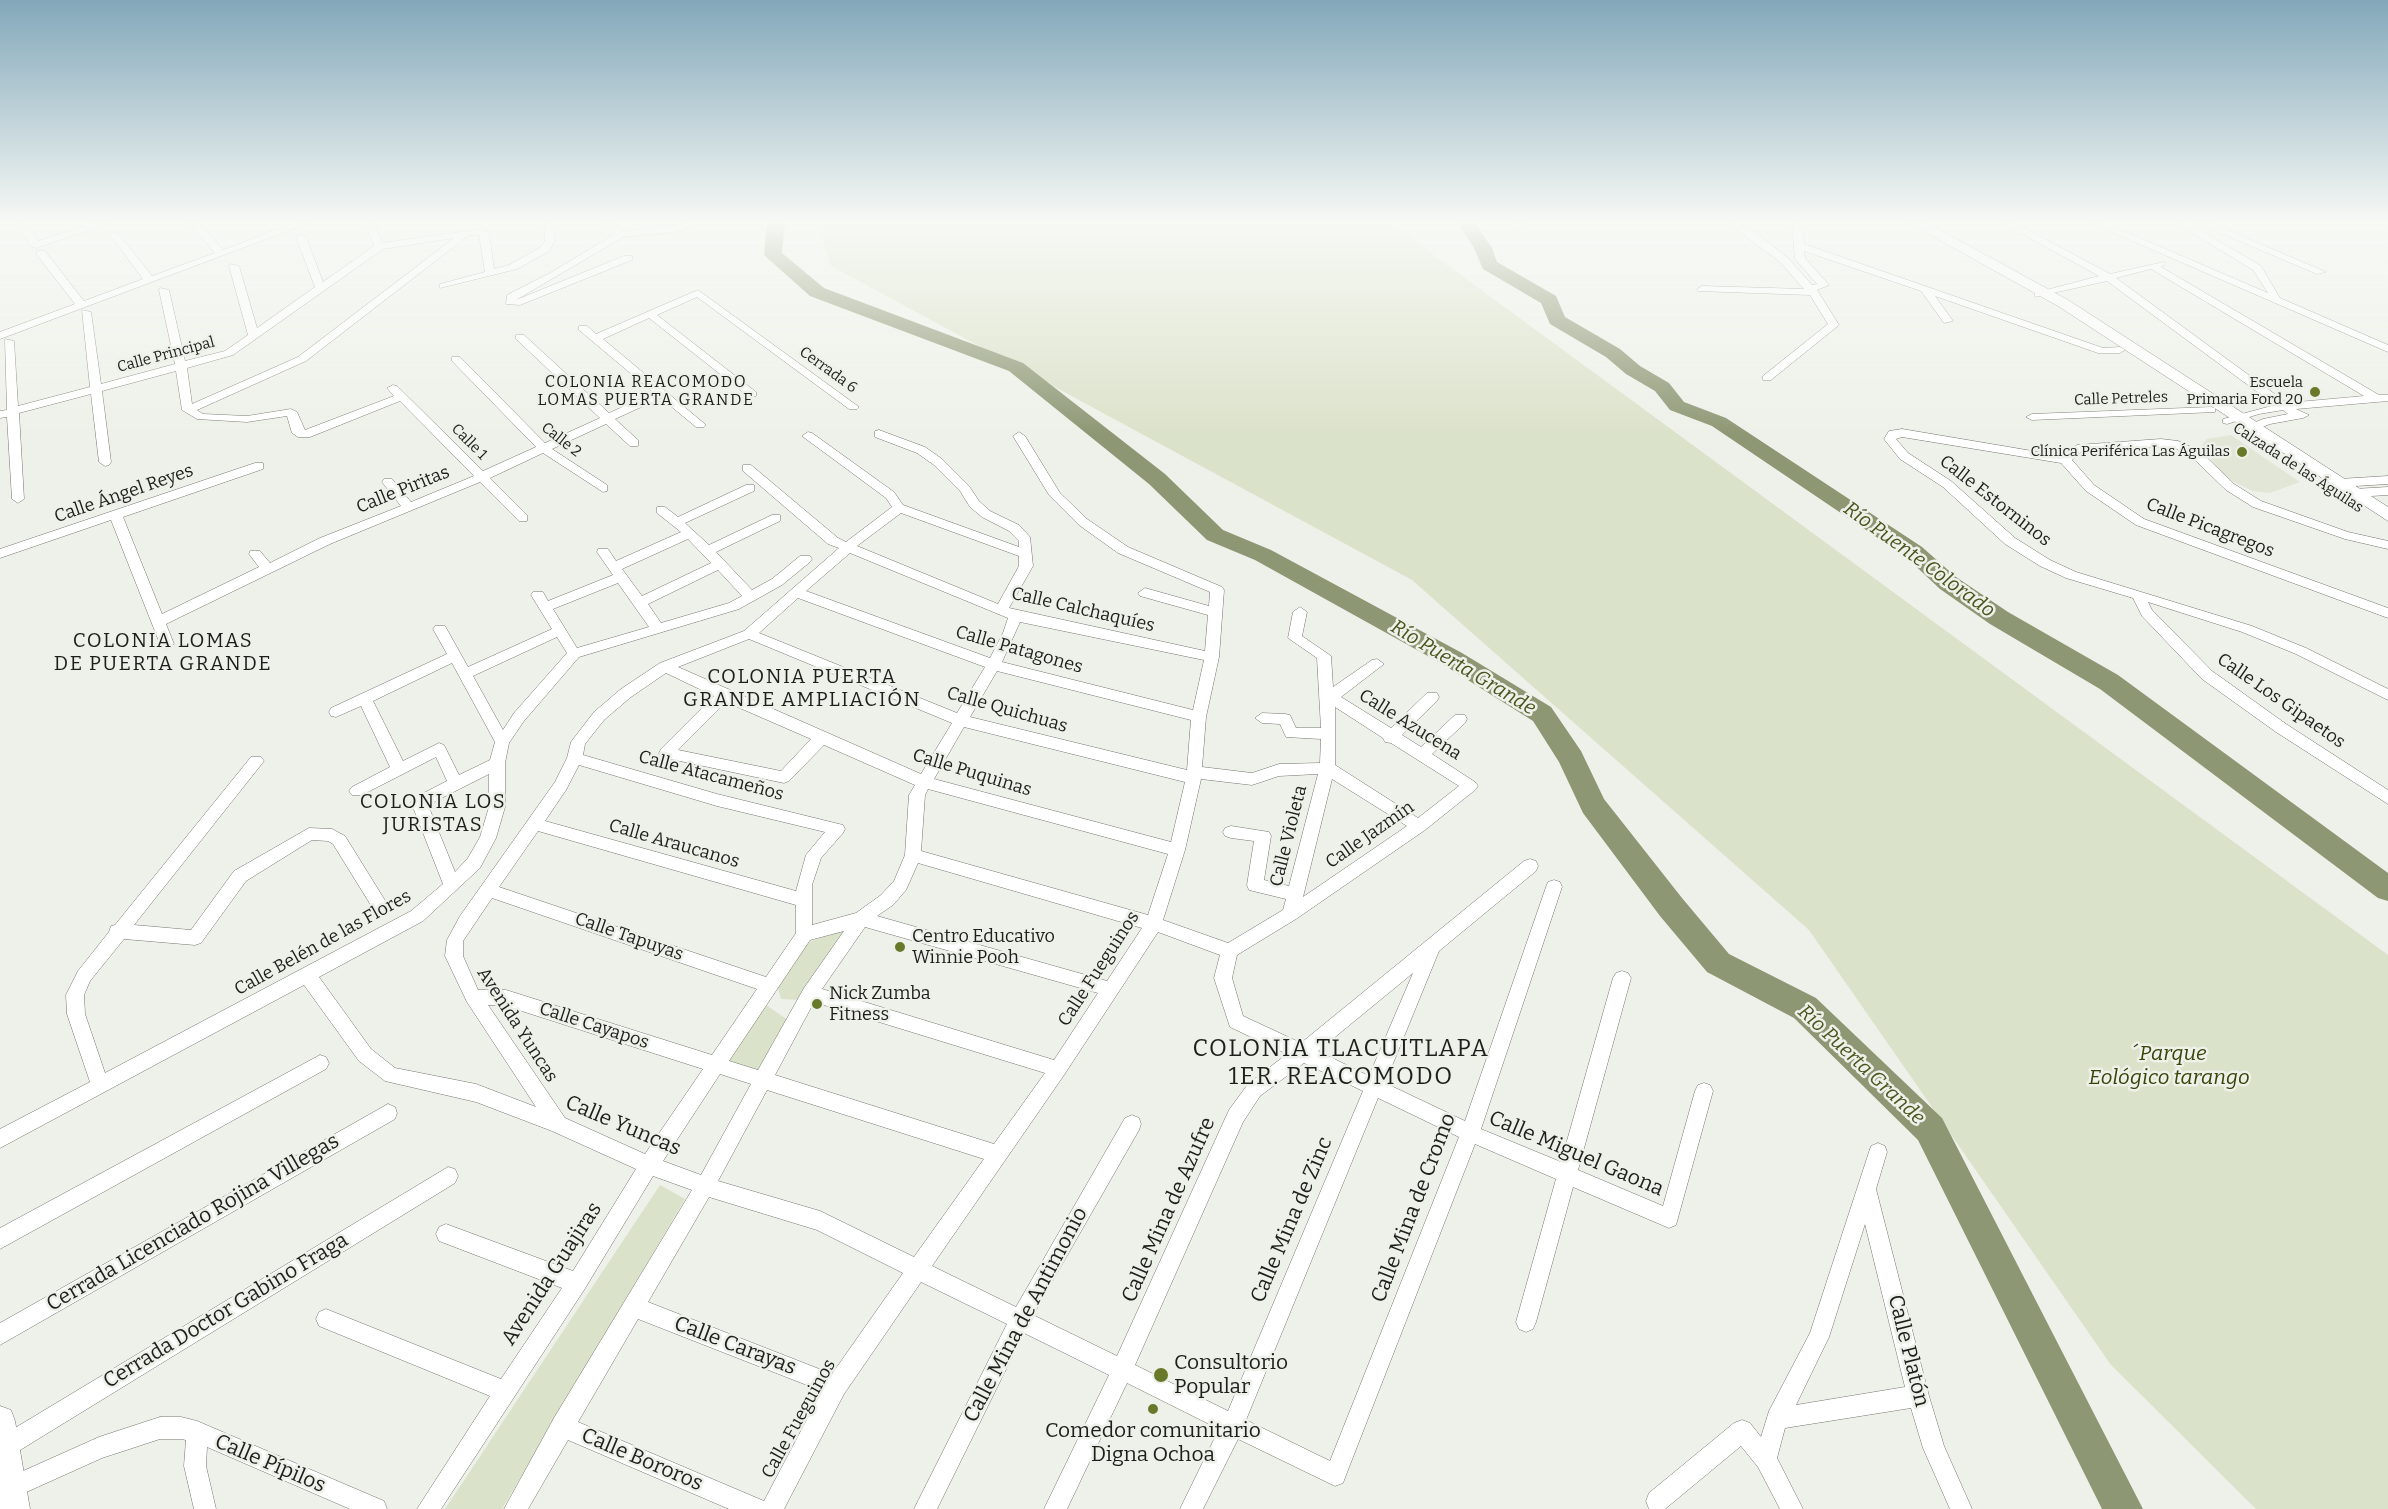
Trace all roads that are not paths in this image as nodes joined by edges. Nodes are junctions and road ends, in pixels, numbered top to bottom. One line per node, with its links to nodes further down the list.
1 (72, 293): 21 (street)
2 (121, 293): 21 (street)
3 (165, 293): 32 (street)
4 (242, 293): 26 (street)
5 (315, 293): 26 (street, Calle Principal)
6 (388, 293): 43 (street)
7 (518, 293): 8 (street)
8 (542, 293)
9 (697, 293): 22 (street, Cerrada 6)
10 (699, 293): 41 (street, Cerrada 6)
11 (1813, 293): 33 (street)
12 (1928, 293): 23 (street)
13 (1939, 293): 30 (street)
14 (2040, 293): 30 (main road, Calzada de las Águilas)
15 (2040, 293): 39 (main road, Calzada de las Águilas)
16 (2130, 293): 40 (street)
17 (2198, 293): 37 (street)
18 (2260, 293): 20 (street)
19 (2273, 293): 20 (street)
20 (2275, 300): 29 (street)
21 (84, 309): 25 (street); 34 (street)
22 (650, 314): 28 (street); 36 (street)
23 (1948, 321)
24 (583, 328): 28 (street)
25 (3, 337): 44 (street)
26 (254, 337): 32 (street, Calle Principal)
27 (520, 337): 48 (street)
28 (595, 338): 35 (street)
29 (2388, 349)
30 (2120, 350): 39 (main road, Calzada de las Águilas)
31 (456, 359): 55 (street, Calle 2)
32 (181, 368): 34 (street, Calle Principal); 43 (street)
33 (1767, 378)
34 (96, 389): 44 (street, Calle Principal); 57 (street)
35 (663, 393): 48 (street, Calle Piritas); 50 (street)
36 (752, 394)
37 (2375, 398): 38 (street); 40 (street)
38 (2388, 398)
39 (2212, 406): 47 (street, Calle Petreles); 49 (main road); 49 (main road, Calzada de las Águilas)
40 (2287, 406): 46 (street); 49 (street)
41 (853, 407)
42 (2388, 408): 46 (street)
43 (188, 410): 60 (street, Calle 1)
44 (14, 411): 45 (street, Calle Principal); 68 (street)
45 (0, 415)
46 (2297, 415): 49 (street)
47 (2032, 417)
48 (609, 418): 54 (street); 55 (street, Calle Piritas)
49 (2244, 422): 63 (main road, Calzada de las Águilas); 77 (main road, Calzada de las Águilas)
50 (700, 425)
51 (879, 434): 84 (street)
52 (808, 436): 70 (street)
53 (1019, 436): 95 (street, Calle Fueguinos)
54 (633, 443)
55 (543, 448): 60 (street, Calle Piritas); 64 (street, Calle 2)
56 (2065, 460): 79 (street); 93 (street, Calle Estorninos); 98 (street, Calle Picagregos)
57 (105, 462)
58 (259, 466): 73 (street, Calle Ángel Reyes)
59 (747, 468): 80 (street, Calle Calchaquíes)
60 (480, 477): 69 (street, Calle Piritas); 74 (street, Calle 1)
61 (2388, 480): 63 (street)
62 (388, 482): 69 (street)
63 (2339, 483): 67 (main road, Calzada de las Águilas)
64 (603, 488)
65 (750, 488): 76 (street)
66 (2388, 491): 67 (street)
67 (2354, 493): 72 (main road, Calzada de las Águilas)
68 (18, 499)
69 (408, 507): 88 (street, Calle Piritas)
70 (899, 508): 80 (street, Avenida Yuncas); 84 (street)
71 (661, 510): 76 (street)
72 (2388, 515)
73 (116, 516): 85 (street, Calle Ángel Reyes); 99 (street)
74 (523, 518)
75 (776, 518): 81 (street)
76 (677, 522): 78 (street)
77 (2388, 527)
78 (690, 534): 81 (street); 89 (street)
79 (2388, 545)
80 (848, 547): 90 (street, Avenida Yuncas); 97 (street, Calle Calchaquíes)
81 (708, 551): 87 (street)
82 (603, 552): 89 (street)
83 (255, 554): 88 (street)
84 (1026, 554): 97 (street)
85 (0, 555)
86 (805, 559): 92 (street)
87 (719, 564): 92 (street); 94 (street)
88 (268, 569): 99 (street, Calle Piritas)
89 (618, 572): 94 (street); 101 (street)
90 (798, 593): 103 (street, Avenida Yuncas); 109 (street, Calle Patagones)
91 (1145, 593): 95 (street)
92 (751, 597): 102 (street)
93 (2139, 597): 113 (street, Calle Estorninos); 137 (street, Calle Los Gipaetos)
94 (641, 602): 102 (street)
95 (1215, 612): 107 (street, Calle Fueguinos)
96 (1300, 612): 115 (street, Calle Violeta)
97 (1008, 613): 107 (street, Calle Calchaquíes); 109 (street)
98 (2388, 614)
99 (158, 622): 104 (street)
100 (440, 629): 106 (street)
101 (561, 630): 105 (street); 111 (street)
102 (658, 630): 105 (street)
103 (749, 634): 110 (street, Avenida Yuncas); 121 (street, Calle Quichuas)
104 (167, 644)
105 (574, 654): 125 (street, Calle Belén de las Flores)
106 (454, 656): 111 (street); 116 (street)
107 (1212, 657): 118 (street, Calle Fueguinos)
108 (1377, 664): 115 (street)
109 (993, 665): 118 (street, Calle Patagones); 121 (street)
110 (665, 667): 112 (street, Calle Puquinas); 127 (street, Avenida Yuncas)
111 (464, 674): 125 (street)
112 (724, 695): 123 (street, Calle Puquinas); 123 (street)
113 (2388, 695)
114 (1432, 697): 124 (street)
115 (1329, 698): 122 (street, Calle Violeta); 124 (street, Calle Azucena)
116 (365, 699): 117 (street); 131 (street)
117 (336, 712)
118 (1199, 717): 132 (street, Calle Fueguinos)
119 (1262, 718): 122 (street)
120 (1460, 719): 126 (street)
121 (960, 720): 132 (street, Calle Quichuas); 133 (street)
122 (1329, 734): 130 (street, Calle Violeta)
123 (820, 738): 133 (street, Calle Puquinas)
124 (1390, 738): 126 (street, Calle Azucena)
125 (502, 742): 129 (street, Calle Belén de las Flores)
126 (1421, 756): 135 (street, Calle Azucena)
127 (575, 758): 138 (street, Avenida Yuncas); 148 (street, Calle Atacameños)
128 (256, 761): 153 (street)
129 (497, 763): 134 (street); 144 (street, Calle Belén de las Flores)
130 (1327, 768): 132 (street, Calle Quichuas); 139 (street); 147 (street, Calle Violeta)
131 (399, 770): 134 (street); 136 (street)
132 (1194, 775): 141 (street, Calle Fueguinos)
133 (924, 782): 141 (street, Calle Puquinas); 142 (street)
134 (456, 784): 144 (street)
135 (1470, 786): 139 (street, Calle Jazmín)
136 (357, 791)
137 (2388, 798)
138 (535, 824): 146 (street, Avenida Yuncas); 148 (street, Calle Araucanos)
139 (1419, 826): 150 (street, Calle Jazmín)
140 (1231, 832): 147 (street)
141 (1177, 850): 152 (street, Calle Fueguinos)
142 (913, 855): 151 (street); 152 (street)
143 (1530, 866): 155 (street, Calle Mina de Azufre)
144 (452, 886): 157 (street, Calle Belén de las Flores)
145 (1554, 887): 174 (street, Calle Mina de Cromo)
146 (489, 890): 159 (street, Calle Tapuyas); 162 (street, Avenida Yuncas)
147 (1295, 894): 150 (street, Calle Violeta)
148 (803, 900): 154 (street)
149 (378, 902): 153 (street)
150 (1290, 914): 156 (street, Calle Jazmín)
151 (861, 919): 154 (street); 160 (street); 161 (street)
152 (1154, 924): 156 (street); 160 (street, Calle Fueguinos)
153 (117, 931): 168 (street)
154 (804, 934): 159 (street, Avenida Guajiras)
155 (1432, 947): 163 (street, Calle Mina de Azufre); 169 (street, Calle Mina de Zinc)
156 (1230, 951): 163 (street, Calle Miguel Gaona)
157 (308, 976): 168 (street, Calle Belén de las Flores); 172 (street, Calle Yuncas)
158 (1622, 978): 179 (street)
159 (768, 985): 165 (street, Avenida Guajiras)
160 (1110, 989): 166 (street, Calle Fueguinos)
161 (810, 993): 166 (street); 167 (street)
162 (473, 997): 165 (street, Calle Cayapos); 172 (street, Avenida Yuncas)
163 (1303, 1053): 169 (street, Calle Miguel Gaona); 192 (street, Calle Mina de Azufre)
164 (320, 1064): 184 (street)
165 (715, 1065): 167 (street); 178 (street, Avenida Guajiras)
166 (1058, 1069): 177 (street, Calle Fueguinos)
167 (762, 1082): 177 (street); 181 (street)
168 (100, 1085): 175 (street, Calle Belén de las Flores)
169 (1374, 1086): 174 (street, Calle Miguel Gaona); 197 (street, Calle Mina de Zinc)
170 (1704, 1091): 179 (street, Calle Miguel Gaona)
171 (388, 1113): 191 (street, Cerrada Licenciado Rojina Villegas)
172 (558, 1124): 178 (street, Calle Yuncas)
173 (1132, 1124): 189 (street, Calle Mina de Antimonio)
174 (1470, 1133): 179 (street, Calle Miguel Gaona); 202 (street, Calle Mina de Cromo)
175 (0, 1138)
176 (1878, 1152): 182 (street)
177 (999, 1155): 185 (street, Calle Fueguinos)
178 (649, 1165): 181 (street, Calle Yuncas); 186 (street, Avenida Guajiras)
179 (1568, 1175): 190 (street)
180 (448, 1176): 200 (street, Cerrada Doctor Gabino Fraga)
181 (705, 1186): 185 (street, Calle Yuncas); 187 (street)
182 (1866, 1189): 195 (street, Calle Platón); 196 (street)
183 (446, 1234): 186 (street)
184 (0, 1239)
185 (920, 1269): 189 (street, Calle Yuncas); 193 (street, Calle Fueguinos)
186 (577, 1283): 194 (street, Avenida Guajiras)
187 (633, 1307): 193 (street, Calle Carayas); 198 (street)
188 (326, 1319): 194 (street)
189 (1020, 1319): 192 (street, Calle Yuncas); 211 (street, Calle Mina de Antimonio)
190 (1526, 1322)
191 (0, 1335)
192 (1122, 1370): 197 (street, Calle Yuncas); 212 (street, Calle Mina de Azufre)
193 (836, 1386): 210 (street, Calle Fueguinos)
194 (505, 1391): 207 (street, Avenida Guajiras)
195 (1918, 1396): 196 (street); 215 (street, Calle Platón)
196 (1776, 1419): 201 (street)
197 (1233, 1425): 202 (street, Calle Yuncas); 213 (street, Calle Mina de Zinc)
198 (562, 1426): 208 (street); 209 (street, Calle Bororos)
199 (197, 1432): 203 (street, Calle Pípilos); 205 (street); 206 (street, Calle Pípilos)
200 (2, 1434): 203 (main road)
201 (1766, 1459): 204 (street); 214 (street)
202 (1335, 1475)
203 (12, 1498)
204 (1657, 1501)
205 (205, 1509)
206 (376, 1509)
207 (428, 1509)
208 (515, 1509)
209 (756, 1509)
210 (772, 1509)
211 (925, 1509)
212 (1055, 1509)
213 (1191, 1509)
214 (1792, 1509)
215 (1961, 1509)

